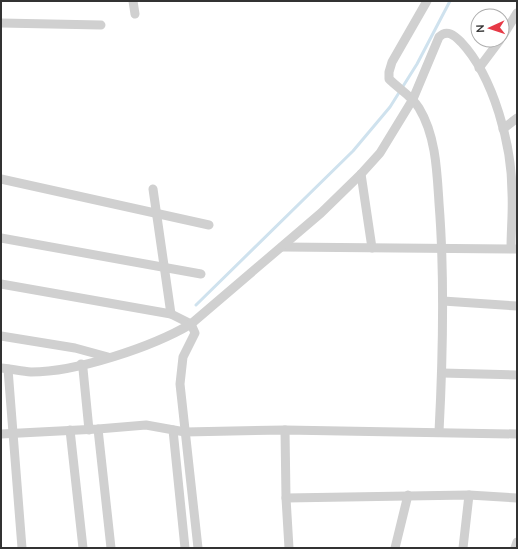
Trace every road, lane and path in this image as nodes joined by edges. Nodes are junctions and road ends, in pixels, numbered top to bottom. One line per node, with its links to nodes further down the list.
1 (133, 1): 4 (street)
2 (427, 1): 10 (street)
3 (517, 13): 6 (street)
4 (135, 14)
5 (1, 23): 7 (street)
6 (510, 24)
7 (100, 25)
8 (494, 48): 9 (street)
9 (479, 68): 10 (street); 12 (street)
10 (411, 98): 13 (street); 22 (street)
11 (516, 120): 12 (street)
12 (503, 129): 16 (street)
13 (361, 174): 20 (street); 21 (street)
14 (1, 179): 17 (street)
15 (153, 189): 17 (street)
16 (515, 192): 23 (street)
17 (156, 213): 18 (street); 24 (street)
18 (209, 225)
19 (1, 238): 24 (street)
20 (282, 247): 21 (street); 30 (street)
21 (372, 248): 22 (street)
22 (443, 248): 23 (street); 27 (street)
23 (514, 249)
24 (164, 267): 25 (street); 29 (street)
25 (201, 274)
26 (1, 284): 29 (street)
27 (443, 302): 28 (street); 35 (street)
28 (517, 306)
29 (171, 314): 30 (street)
30 (191, 324): 32 (street); 42 (street)
31 (1, 336): 32 (street)
32 (108, 357): 33 (street)
33 (81, 364): 34 (street); 39 (street)
34 (4, 368): 45 (street)
35 (442, 373): 36 (street); 43 (street)
36 (517, 375)
37 (98, 429): 39 (street); 40 (street); 54 (street)
38 (70, 430): 39 (street); 45 (street); 53 (street)
39 (89, 430)
40 (173, 430): 42 (street); 55 (street)
41 (285, 430): 42 (street); 43 (street); 49 (street)
42 (185, 432): 56 (street)
43 (439, 432): 46 (street)
44 (1, 434): 45 (street)
45 (14, 434): 52 (street)
46 (517, 434)
47 (469, 494): 48 (street); 50 (street); 59 (street)
48 (408, 495): 49 (street); 58 (street)
49 (286, 498): 57 (street)
50 (517, 498)
51 (517, 542): 60 (street)
52 (22, 548)
53 (83, 548)
54 (111, 548)
55 (185, 548)
56 (198, 548)
57 (289, 548)
58 (395, 548)
59 (463, 548)
60 (515, 548)

